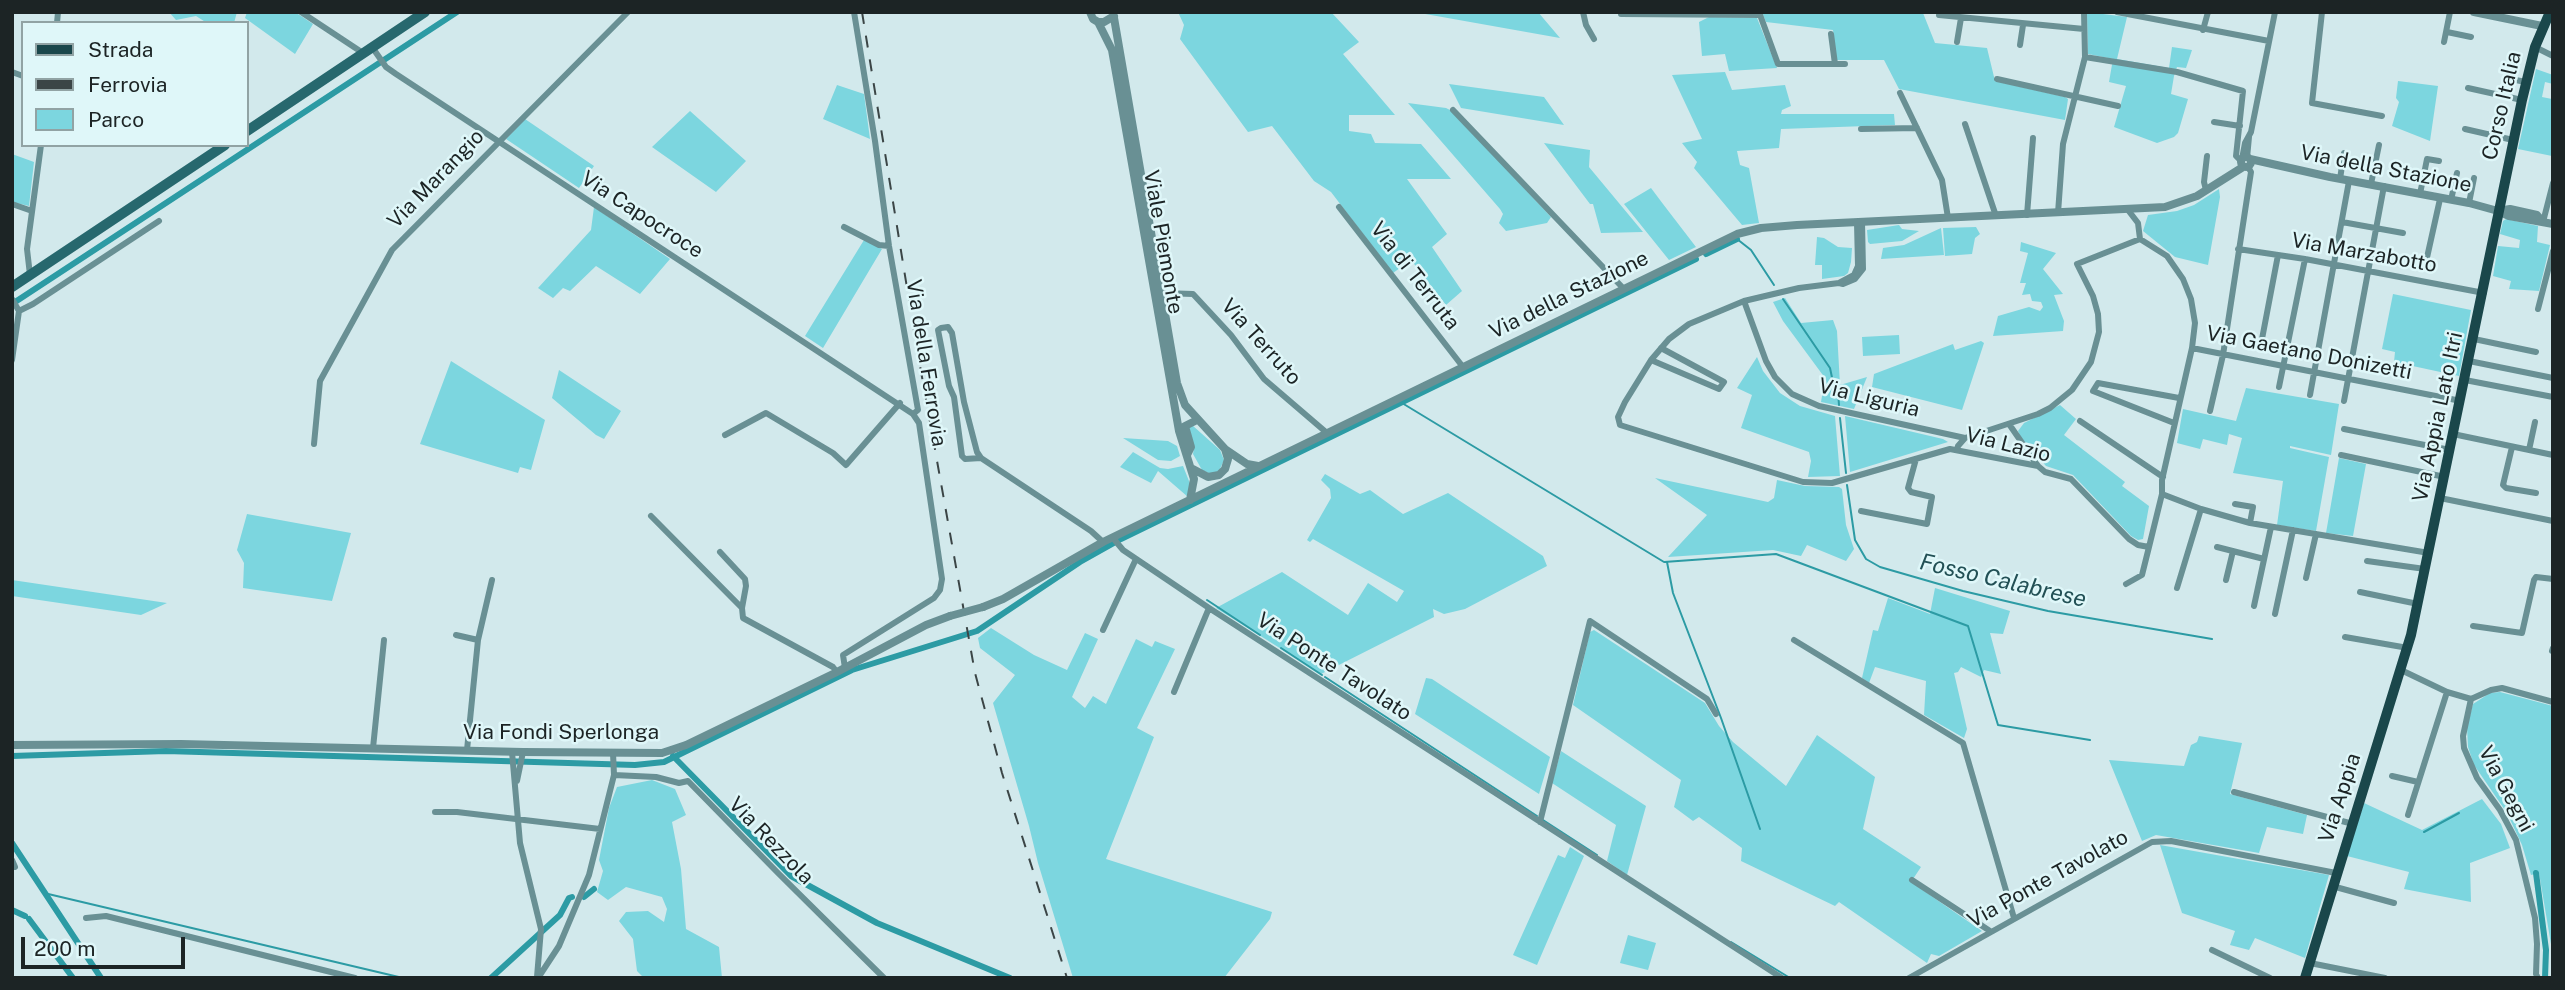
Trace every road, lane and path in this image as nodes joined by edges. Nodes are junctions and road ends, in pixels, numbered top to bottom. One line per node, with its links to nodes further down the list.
1 (301, 12): 35 (street, Via Capocroce)
2 (425, 12): 35 (main road)
3 (628, 12): 60 (street, Via Marangio)
4 (854, 12): 101 (street, Via della Ferrovia)
5 (1090, 12): 21 (street, Viale Piemonte)
6 (1583, 12): 29 (street)
7 (2013, 12): 22 (street)
8 (2084, 12): 24 (street)
9 (2117, 12): 25 (street)
10 (2208, 12): 25 (street)
11 (2274, 12): 30 (street)
12 (2322, 12): 49 (street)
13 (2450, 12): 26 (street)
14 (2474, 12): 23 (street)
15 (2550, 12): 23 (main road, Corso Italia)
16 (1760, 13): 18 (street); 38 (street)
17 (1114, 14): 21 (street, Viale Piemonte); 113 (street, Viale Piemonte)
18 (1621, 14)
19 (1938, 15): 20 (street)
20 (1961, 18): 22 (street); 31 (street)
21 (1098, 22): 163 (street, Viale Piemonte)
22 (2020, 24): 24 (street); 33 (street)
23 (2542, 26): 34 (main road, Corso Italia)
24 (2084, 29): 37 (street)
25 (2203, 30): 30 (street)
26 (2447, 32): 28 (street); 32 (street)
27 (1831, 34): 38 (street)
28 (2471, 37)
29 (1594, 39)
30 (2269, 41): 58 (street)
31 (1957, 42)
32 (2444, 42)
33 (2020, 45)
34 (2535, 47): 36 (street); 42 (main road, Corso Italia)
35 (370, 51): 55 (main road); 60 (street, Via Capocroce)
36 (2553, 56)
37 (2085, 57): 45 (street); 52 (street)
38 (1835, 64): 39 (street)
39 (1845, 64)
40 (2505, 78): 42 (street)
41 (1997, 79): 45 (street)
42 (2526, 82): 46 (main road, Corso Italia)
43 (2468, 88): 46 (street)
44 (1900, 93): 53 (street)
45 (2075, 96): 47 (street); 86 (street)
46 (2522, 100): 59 (main road, Corso Italia)
47 (2118, 106)
48 (1454, 110): 112 (street)
49 (2382, 116)
50 (2214, 122): 52 (street)
51 (1965, 124): 88 (street)
52 (2239, 126): 61 (street)
53 (1917, 128): 54 (street); 89 (street)
54 (1861, 129)
55 (248, 130)
56 (2465, 130): 59 (street)
57 (2033, 138): 87 (street)
58 (2247, 140): 61 (street); 68 (street)
59 (2514, 140): 85 (main road, Corso Italia)
60 (498, 141): 142 (street, Via Capocroce); 157 (street, Via Marangio)
61 (2236, 144): 68 (street)
62 (2379, 145): 73 (street)
63 (41, 147): 84 (street)
64 (222, 147): 110 (main road)
65 (2344, 153): 71 (street)
66 (2207, 156): 75 (street)
67 (2439, 161): 76 (street)
68 (2245, 162): 71 (street, Via della Stazione); 75 (street, Via della Stazione); 103 (street)
69 (2457, 173): 78 (street)
70 (2474, 178): 79 (street)
71 (2345, 180): 73 (street, Via della Stazione); 92 (street)
72 (2553, 183): 93 (street)
73 (2371, 184): 74 (street, Via della Stazione)
74 (2384, 186): 76 (street, Via della Stazione); 97 (street)
75 (2206, 190): 82 (street, Via della Stazione)
76 (2420, 194): 77 (street, Via della Stazione)
77 (2440, 199): 78 (street, Via della Stazione); 107 (street)
78 (2451, 200): 79 (street, Via della Stazione)
79 (2469, 203): 85 (street, Via della Stazione)
80 (12, 204): 84 (street)
81 (1339, 207): 128 (street, Via di Terruta)
82 (2144, 209): 83 (street, Via della Stazione); 94 (street)
83 (2128, 210): 86 (street, Via della Stazione); 94 (street)
84 (32, 211): 110 (street)
85 (2498, 211): 93 (street, Via della Stazione); 114 (main road, Via Appia Lato Itri)
86 (2058, 214): 87 (street, Via della Stazione)
87 (2027, 215): 88 (street, Via della Stazione)
88 (1996, 216): 89 (street, Via della Stazione)
89 (1948, 218): 91 (street, Via della Stazione)
90 (159, 221): 117 (street)
91 (1859, 222): 112 (street, Via della Stazione); 116 (street)
92 (2342, 222): 97 (street); 108 (street)
93 (2543, 222): 95 (street, Via della Stazione)
94 (2138, 223): 99 (street)
95 (2553, 224)
96 (844, 227): 101 (street)
97 (2375, 229): 98 (street); 109 (street)
98 (2403, 233)
99 (2140, 239): 102 (street); 122 (street)
100 (2109, 240): 102 (street)
101 (889, 246): 144 (street, Via della Ferrovia)
102 (2113, 249): 150 (street)
103 (2238, 249): 105 (street, Via Marzabotto); 124 (street)
104 (2553, 251): 118 (street)
105 (2278, 255): 106 (street, Via Marzabotto); 119 (street)
106 (2305, 259): 108 (street, Via Marzabotto); 129 (street)
107 (2426, 262)
108 (2333, 265): 109 (street, Via Marzabotto); 130 (street)
109 (2368, 271): 114 (street, Via Marzabotto); 131 (street)
110 (30, 275): 111 (main road)
111 (12, 287)
112 (1623, 288): 128 (street, Via della Stazione)
113 (1162, 293): 145 (street, Viale Piemonte); 153 (street, Via Terruto)
114 (2484, 293): 120 (main road, Via Appia Lato Itri)
115 (12, 299): 117 (street)
116 (1744, 301): 121 (street); 156 (street, Via Liguria)
117 (19, 309): 125 (street)
118 (2538, 309)
119 (2262, 339)
120 (2474, 339): 123 (street); 127 (main road, Via Appia Lato Itri)
121 (1661, 348): 126 (street); 126 (street)
122 (2192, 348): 124 (street, Via Gaetano Donizetti); 139 (street)
123 (2536, 352)
124 (2223, 355): 129 (street, Via Gaetano Donizetti); 143 (street)
125 (12, 360)
126 (1651, 360): 168 (street, Via Lazio)
127 (2469, 361): 132 (street); 133 (main road, Via Appia Lato Itri)
128 (1463, 367): 153 (street, Via della Stazione)
129 (2283, 368): 130 (street, Via Gaetano Donizetti); 134 (street)
130 (2314, 373): 131 (street, Via Gaetano Donizetti); 137 (street)
131 (2348, 379): 140 (street); 141 (street, Via Gaetano Donizetti)
132 (2553, 379)
133 (2465, 380): 138 (street); 141 (main road, Via Appia Lato Itri)
134 (2279, 387)
135 (962, 393): 136 (street); 136 (street); 147 (street)
136 (953, 395): 149 (street)
137 (2310, 396)
138 (2553, 397)
139 (2179, 398): 151 (street); 151 (street)
140 (2344, 401)
141 (2461, 401): 154 (main road, Via Appia Lato Itri)
142 (900, 404): 144 (street, Via Capocroce); 155 (street)
143 (2210, 411)
144 (913, 414): 222 (street, Via della Ferrovia)
145 (1197, 420): 160 (street, Viale Piemonte); 163 (street)
146 (2080, 421): 172 (street)
147 (968, 422): 149 (street); 166 (street)
148 (2535, 422): 162 (street)
149 (958, 423): 166 (street)
150 (2009, 424): 156 (street); 170 (street)
151 (2174, 424): 172 (street)
152 (2344, 429): 161 (street)
153 (1327, 433): 169 (street, Via della Stazione)
154 (2453, 434): 158 (street); 161 (main road, Via Appia Lato Itri)
155 (725, 435)
156 (1963, 437): 159 (street)
157 (314, 444)
158 (2512, 447): 162 (street); 177 (street)
159 (1957, 448): 168 (street, Via Lazio); 170 (street, Via Lazio)
160 (1225, 449): 167 (street, Viale Piemonte); 171 (street)
161 (2451, 450): 173 (main road, Via Appia Lato Itri)
162 (2529, 450): 165 (street)
163 (1187, 455): 171 (street, Viale Piemonte)
164 (2341, 455): 173 (street)
165 (2553, 455)
166 (981, 458): 190 (street)
167 (1238, 458): 169 (street, Viale Piemonte); 174 (street)
168 (1916, 459): 183 (street)
169 (1258, 466): 174 (street, Via della Stazione)
170 (2038, 466): 192 (street, Via Lazio)
171 (1191, 468): 175 (street, Viale Piemonte)
172 (2163, 477): 178 (street)
173 (2445, 477): 179 (main road, Via Appia Lato Itri)
174 (1234, 478): 176 (street, Via della Stazione)
175 (1194, 479): 176 (street); 180 (street)
176 (1209, 490): 180 (street, Via della Stazione)
177 (2536, 492)
178 (2162, 494): 182 (street); 192 (street)
179 (2440, 498): 185 (street); 196 (main road, Via Appia Lato Itri)
180 (1190, 500): 191 (street, Via della Stazione)
181 (2235, 503): 186 (street)
182 (2201, 509): 186 (street); 206 (street)
183 (1861, 511)
184 (651, 516): 210 (street)
185 (2553, 521)
186 (2250, 523): 187 (street)
187 (2271, 527): 188 (street); 198 (street)
188 (2293, 530): 189 (street); 212 (street)
189 (2316, 534): 196 (street); 201 (street)
190 (1103, 542): 191 (street, Via della Stazione); 222 (street, Via Fondi Sperlonga, bridge)
191 (1115, 542): 197 (street, Via Ponte Tavolato)
192 (2149, 547): 205 (street)
193 (2217, 547): 194 (street)
194 (2233, 551): 198 (street); 204 (street)
195 (720, 552): 210 (street)
196 (2429, 553): 200 (main road, Via Appia Lato Itri)
197 (1136, 559): 211 (street, Via Ponte Tavolato); 214 (street)
198 (2264, 559): 209 (street)
199 (2367, 561): 200 (street)
200 (2426, 569): 208 (main road, Via Appia Lato Itri)
201 (2306, 578)
202 (2553, 579): 213 (street)
203 (492, 580): 219 (street)
204 (2226, 580)
205 (2126, 584)
206 (2177, 588)
207 (2360, 592): 208 (street)
208 (2418, 604): 215 (main road, Via Appia Lato Itri)
209 (2254, 606)
210 (742, 608): 222 (street)
211 (1209, 608): 224 (street); 242 (street, Via Ponte Tavolato)
212 (2275, 614)
213 (2473, 626)
214 (1103, 630)
215 (2412, 631): 221 (main road, Via Appia)
216 (456, 635): 219 (street)
217 (2345, 637): 221 (street)
218 (384, 640): 230 (street)
219 (478, 640): 231 (street)
220 (1794, 640): 250 (street)
221 (2408, 648): 223 (main road, Via Appia)
222 (841, 670): 233 (street, Via Fondi Sperlonga)
223 (2402, 670): 225 (street); 243 (main road, Via Appia)
224 (1174, 692)
225 (2447, 692): 226 (street); 237 (street)
226 (2471, 699): 227 (street); 262 (street, Via Gegni)
227 (2553, 702)
228 (1716, 714): 242 (street)
229 (12, 745): 230 (street, Via Fondi Sperlonga)
230 (373, 748): 231 (street, Via Fondi Sperlonga)
231 (467, 750): 232 (street, Via Fondi Sperlonga)
232 (512, 755): 234 (street, Via Fondi Sperlonga); 234 (street)
233 (613, 755): 234 (street, Via Fondi Sperlonga); 235 (street)
234 (520, 761): 241 (street)
235 (613, 772): 244 (street); 256 (street, Via Rezzola)
236 (2392, 776): 237 (street)
237 (2418, 782): 240 (street)
238 (2234, 792): 243 (street)
239 (435, 812): 241 (street)
240 (2408, 815)
241 (517, 819): 244 (street); 255 (street)
242 (1540, 822): 257 (street, Via Ponte Tavolato)
243 (2353, 824): 245 (main road, Via Appia)
244 (600, 829): 255 (street)
245 (2336, 873): 247 (main road, Via Appia); 250 (street, Via Ponte Tavolato)
246 (1912, 880): 251 (street)
247 (2332, 887): 248 (street); 253 (main road, Via Appia)
248 (2394, 902)
249 (86, 918): 254 (street)
250 (2014, 918): 251 (street, Via Ponte Tavolato)
251 (1990, 931): 258 (street, Via Ponte Tavolato)
252 (2212, 950): 259 (street)
253 (2310, 963): 260 (main road, Via Appia); 261 (street)
254 (355, 978)
255 (538, 978)
256 (884, 978)
257 (1782, 978)
258 (1909, 978)
259 (2270, 978)
260 (2305, 978)
261 (2385, 978)
262 (2538, 978)

